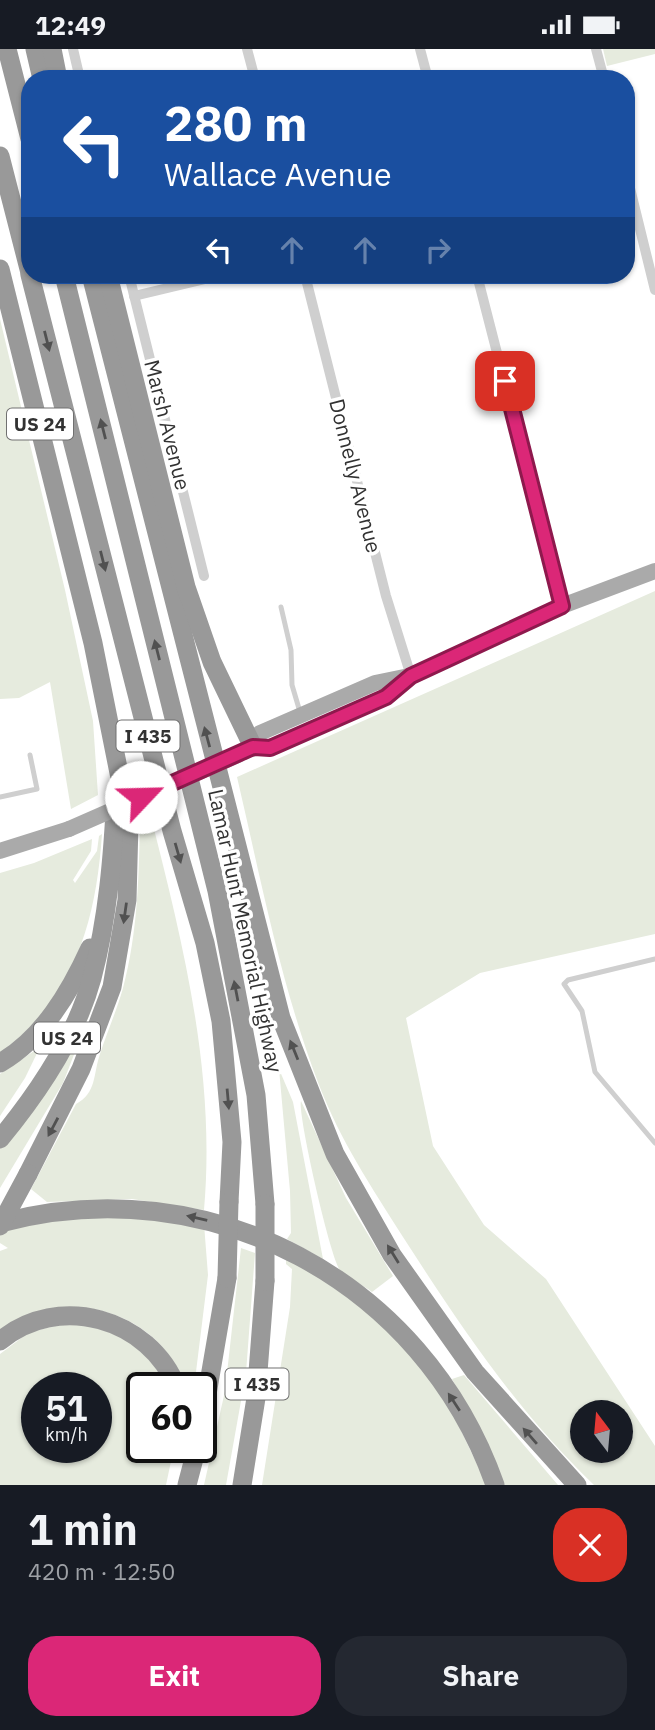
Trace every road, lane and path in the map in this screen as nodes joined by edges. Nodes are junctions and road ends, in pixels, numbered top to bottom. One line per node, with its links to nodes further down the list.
1 (7, 49): 14 (highway)
2 (35, 49): 8 (highway)
3 (52, 49): 9 (highway)
4 (73, 49): 10 (street)
5 (247, 49): 11 (street)
6 (421, 49): 12 (street)
7 (596, 49): 13 (street)
8 (40, 70)
9 (56, 70)
10 (78, 70)
11 (253, 70)
12 (426, 70)
13 (602, 70)
14 (21, 104)
15 (0, 156): 17 (highway, Lamar Hunt Memorial Highway / I 435)
16 (635, 203): 18 (street)
17 (21, 239)
18 (650, 252): 28 (street)
19 (0, 269): 35 (highway, US 24)
20 (33, 284): 49 (highway, Lamar Hunt Memorial Highway / I 435, one-way to 49, bridge)
21 (66, 284): 50 (highway, Lamar Hunt Memorial Highway / I 435, one-way to 21, bridge)
22 (93, 284): 52 (highway, one-way to 22)
23 (110, 284): 37 (highway)
24 (131, 284): 29 (street, Marsh Avenue)
25 (184, 284): 29 (street)
26 (307, 284): 34 (street, Donnelly Avenue)
27 (480, 284): 32 (street)
28 (655, 291)
29 (134, 296): 31 (street, Marsh Avenue)
30 (655, 571): 32 (main road)
31 (204, 576)
32 (562, 606): 34 (main road)
33 (281, 607): 36 (lane)
34 (411, 676): 36 (main road); 37 (main road)
35 (106, 700): 41 (highway, US 24); 46 (highway, one-way to 46, bridge)
36 (301, 715): 37 (main road)
37 (245, 751): 40 (main road, bridge)
38 (30, 755): 39 (lane)
39 (0, 797)
40 (1, 846)
41 (102, 922): 43 (highway); 44 (highway, US 24)
42 (655, 959): 45 (lane)
43 (0, 1063)
44 (0, 1139)
45 (655, 1143)
46 (0, 1224): 51 (highway, one-way to 46)
47 (0, 1341): 48 (highway)
48 (168, 1372)
49 (211, 1372)
50 (242, 1485)
51 (495, 1485)
52 (577, 1485)

